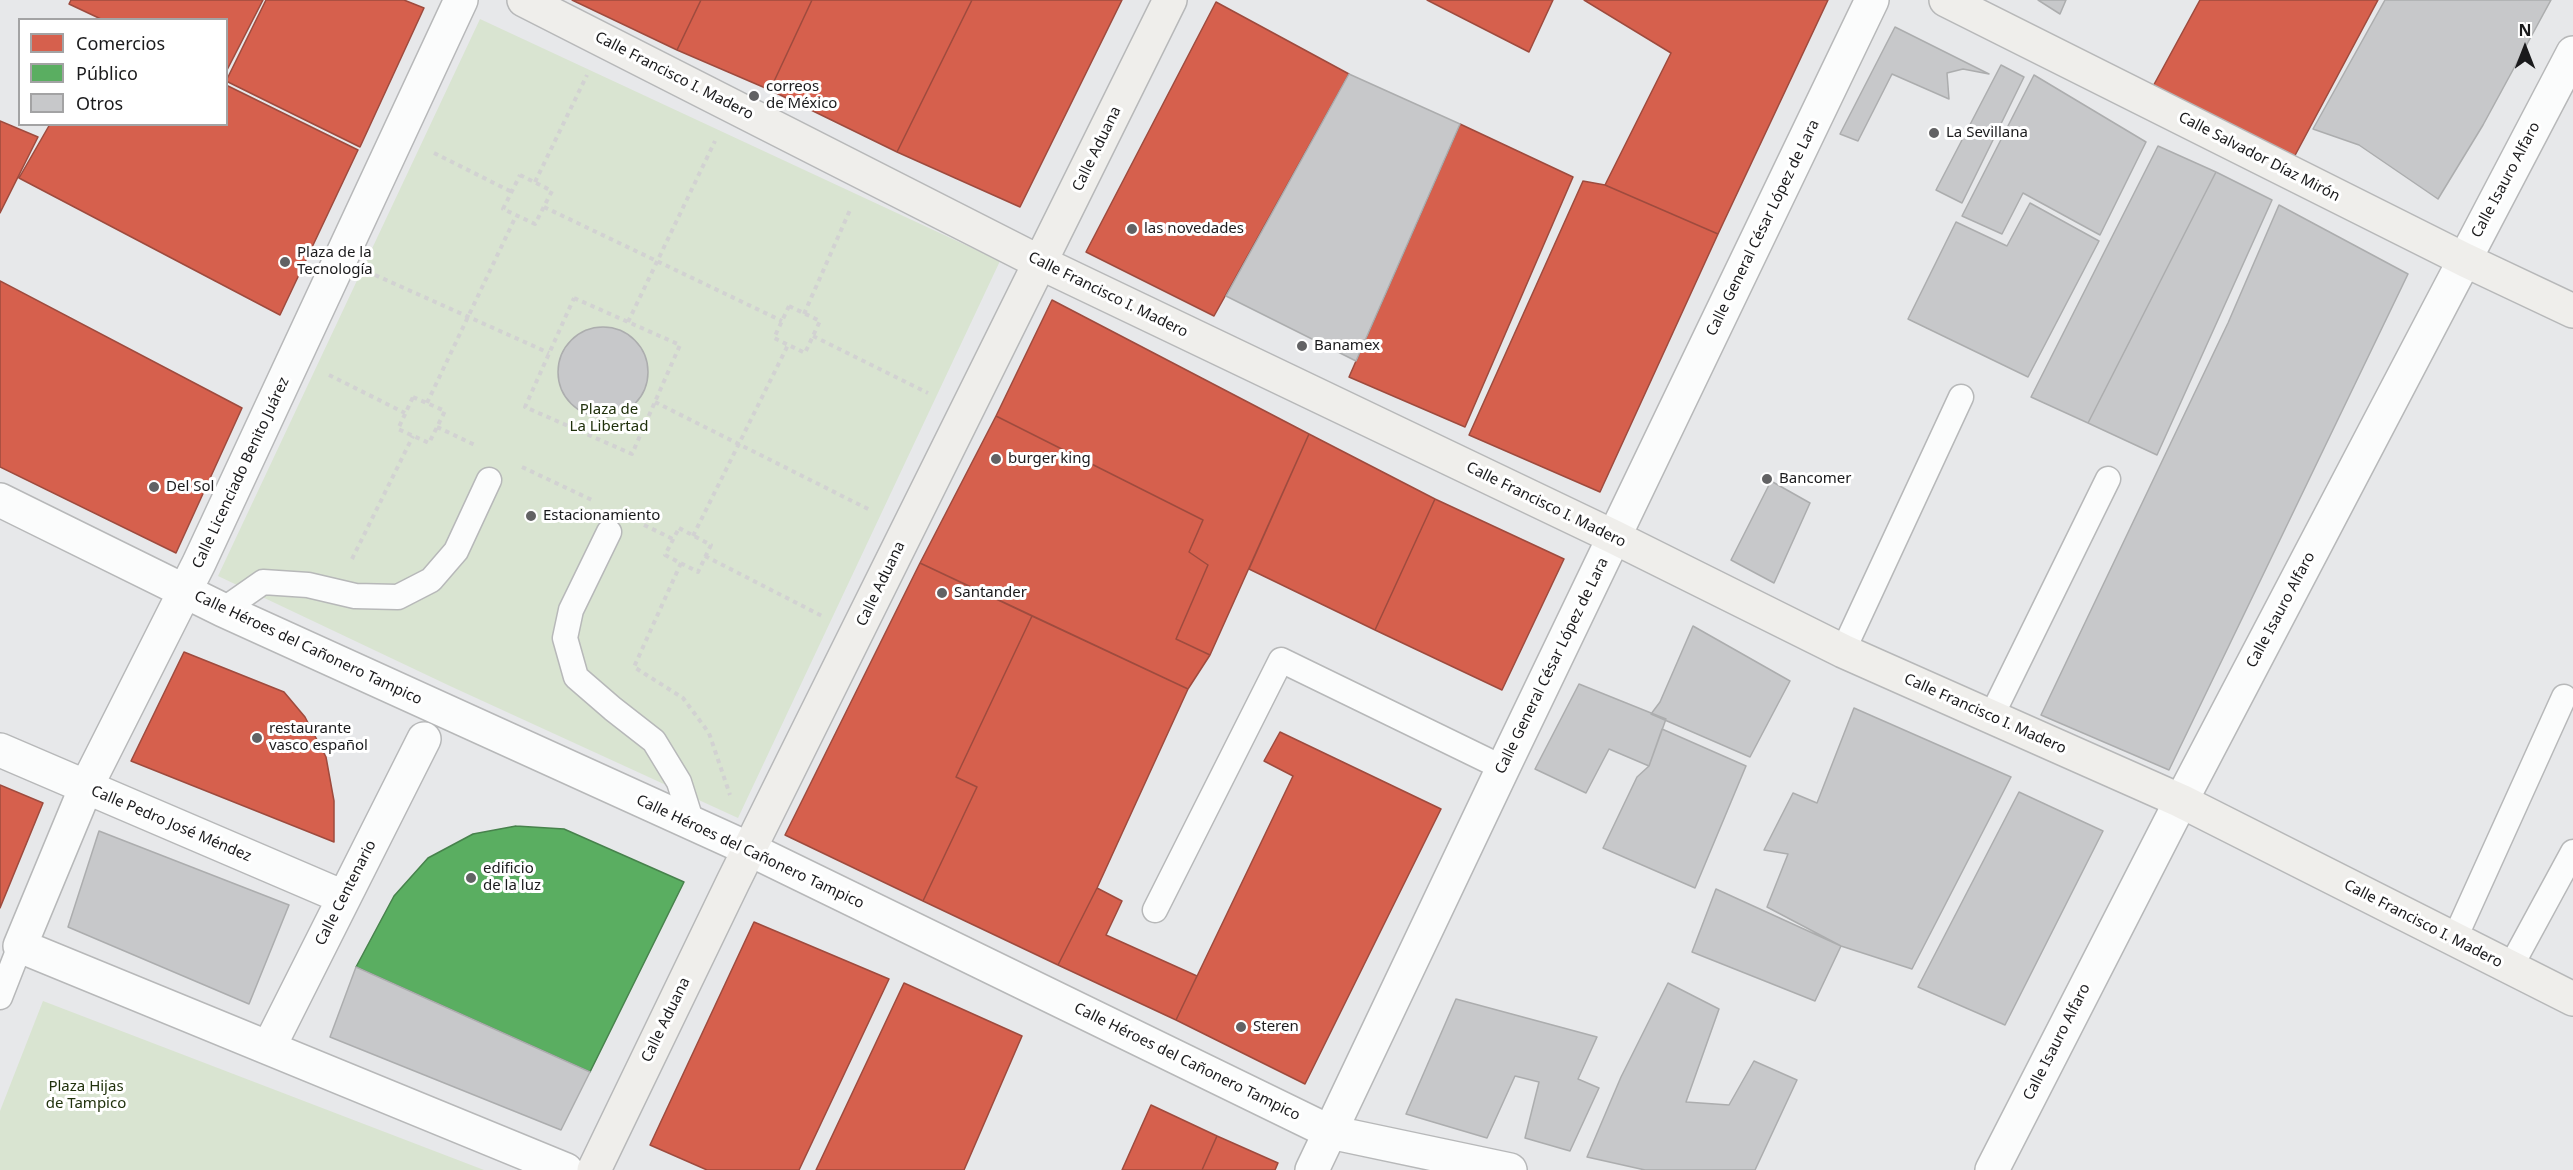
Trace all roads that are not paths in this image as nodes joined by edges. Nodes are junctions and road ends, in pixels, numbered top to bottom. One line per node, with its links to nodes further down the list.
1 (461, 0): 16 (street, Calle Licenciado Benito Juárez)
2 (524, 0): 8 (street, Calle Francisco I. Madero)
3 (1170, 0): 8 (street, Calle Aduana)
4 (1872, 0): 15 (street, Calle General César López de Lara)
5 (1946, 0): 7 (street, Calle Salvador Díaz Mirón)
6 (2573, 53): 7 (street, Calle Isauro Alfaro)
7 (2465, 260): 9 (street, Calle Salvador Díaz Mirón); 25 (street, Calle Isauro Alfaro)
8 (1041, 262): 15 (street, Calle Francisco I. Madero); 27 (street, Calle Aduana)
9 (2573, 311)
10 (1961, 397): 18 (lane)
11 (2108, 479): 20 (lane)
12 (489, 480): 17 (lane)
13 (0, 500): 16 (street, Calle Héroes del Cañonero Tampico)
14 (609, 532): 26 (lane)
15 (1614, 537): 18 (street, Calle Francisco I. Madero); 23 (street, Calle General César López de Lara)
16 (185, 592): 17 (street, Calle Héroes del Cañonero Tampico); 24 (street, Calle Licenciado Benito Juárez)
17 (223, 610): 26 (street, Calle Héroes del Cañonero Tampico)
18 (1843, 651): 20 (street, Calle Francisco I. Madero)
19 (2564, 697): 31 (lane)
20 (1991, 717): 25 (street, Calle Francisco I. Madero)
21 (424, 739): 29 (street, Calle Centenario)
22 (0, 750): 24 (street, Calle Pedro José Méndez)
23 (1503, 768): 30 (lane); 37 (street, Calle General César López de Lara)
24 (86, 787): 29 (street, Calle Pedro José Méndez); 32 (street, Calle Licenciado Benito Juárez)
25 (2181, 801): 31 (street, Calle Francisco I. Madero); 42 (street, Calle Isauro Alfaro)
26 (692, 823): 27 (street, Calle Héroes del Cañonero Tampico)
27 (749, 849): 37 (street, Calle Héroes del Cañonero Tampico); 39 (street, Calle Aduana)
28 (2573, 852): 33 (lane)
29 (343, 897): 36 (street, Calle Centenario)
30 (1155, 910)
31 (2454, 940): 33 (street, Calle Francisco I. Madero)
32 (20, 946): 34 (lane); 36 (street)
33 (2511, 968): 35 (street, Calle Francisco I. Madero)
34 (0, 997)
35 (2573, 999)
36 (269, 1047): 38 (street)
37 (1330, 1132): 40 (street, Calle General César López de Lara); 41 (street, Calle Héroes del Cañonero Tampico)
38 (566, 1170)
39 (594, 1170)
40 (1312, 1170)
41 (1509, 1170)
42 (1992, 1170)

